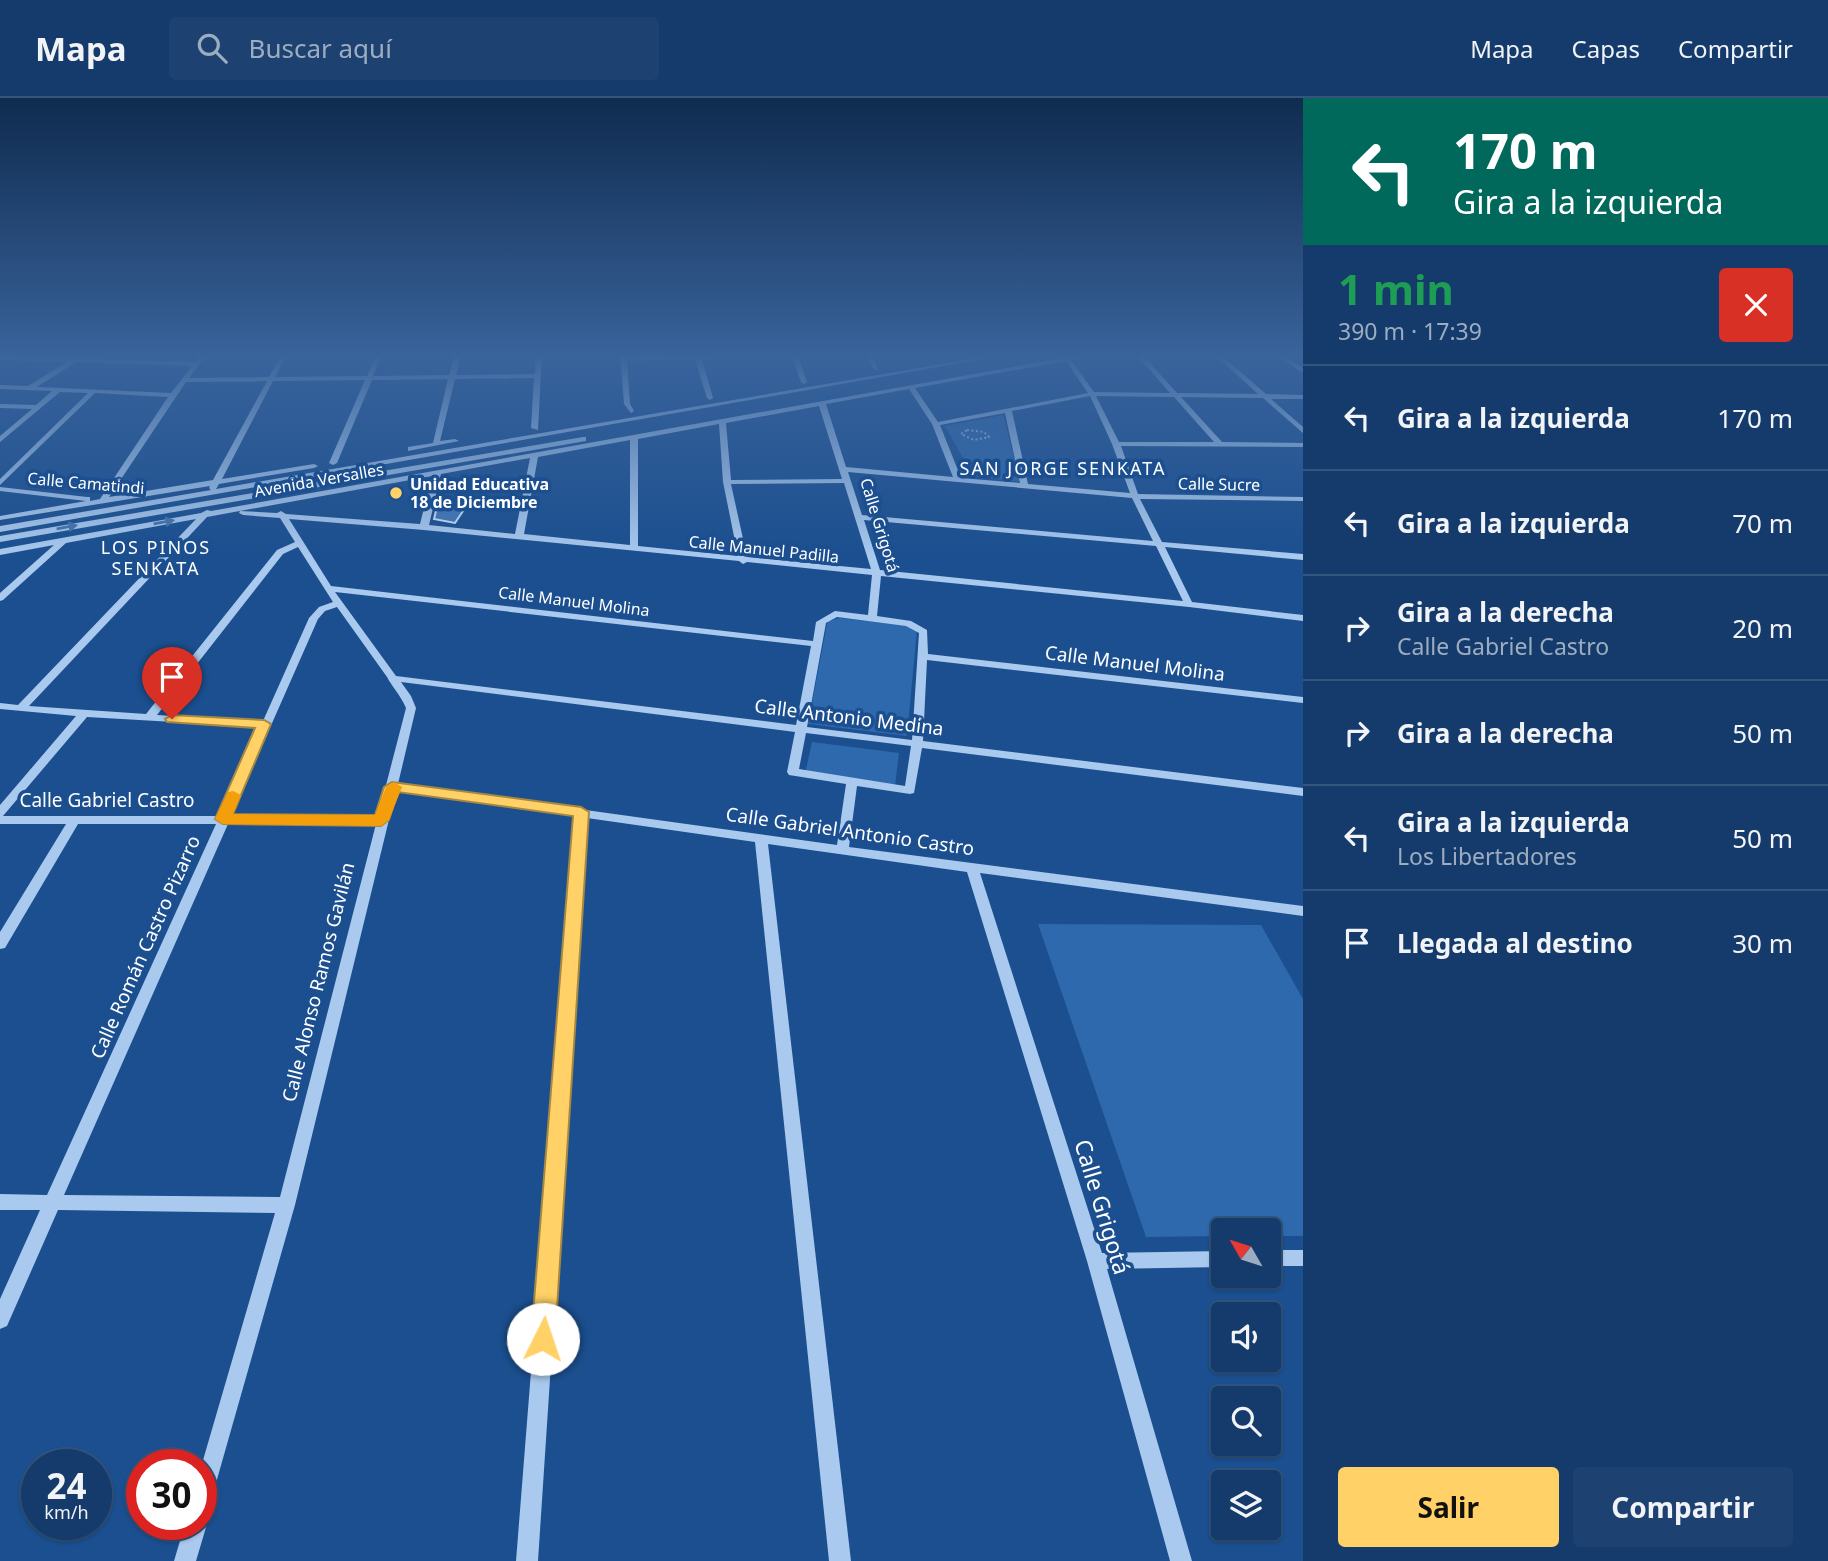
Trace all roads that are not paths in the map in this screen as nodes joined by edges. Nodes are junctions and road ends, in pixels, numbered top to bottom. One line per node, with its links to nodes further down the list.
1 (20, 421): 22 (street)
2 (63, 421): 35 (street)
3 (156, 421): 41 (street)
4 (248, 421): 33 (street)
5 (351, 421): 28 (street)
6 (442, 421): 23 (street)
7 (535, 421): 20 (street)
8 (573, 421): 20 (street, Avenida Versalles)
9 (620, 421): 38 (street, Avenida Versalles)
10 (684, 421): 43 (street, Avenida Versalles)
11 (726, 421): 18 (street, Avenida Versalles)
12 (828, 421): 29 (street, Calle Grigotá)
13 (934, 421): 19 (street)
14 (950, 421): 19 (street)
15 (1010, 421): 36 (street)
16 (1105, 421): 24 (street)
17 (1200, 421): 25 (street)
18 (722, 422): 21 (street, Avenida Versalles); 34 (street)
19 (936, 424): 31 (street)
20 (535, 428): 23 (street, Avenida Versalles)
21 (634, 438): 27 (street, Avenida Versalles); 58 (street)
22 (0, 440)
23 (436, 444): 28 (street, Avenida Versalles)
24 (1116, 444): 25 (street); 39 (street)
25 (1219, 444): 26 (street)
26 (1303, 444)
27 (534, 456): 30 (street, Avenida Versalles); 52 (street)
28 (333, 463): 33 (street, Avenida Versalles)
29 (843, 470): 31 (street, Calle Sucre); 32 (street, Calle Grigotá)
30 (437, 472): 45 (street, Avenida Versalles); 50 (street)
31 (958, 480): 36 (street, Calle Sucre)
32 (847, 481): 34 (street); 48 (street, Calle Grigotá)
33 (214, 482): 38 (street); 41 (street, Avenida Versalles)
34 (727, 482): 62 (street)
35 (0, 483)
36 (1025, 486): 39 (street, Calle Sucre)
37 (0, 489): 41 (street, Calle Camatindi)
38 (212, 492): 42 (street, Avenida Versalles); 43 (street)
39 (1136, 496): 40 (street, Calle Sucre); 56 (street)
40 (1303, 499)
41 (103, 501): 42 (street, Calle Camatindi); 49 (street, Avenida Versalles)
42 (152, 503): 44 (street, Calle Camatindi); 51 (street, Avenida Versalles)
43 (209, 503): 44 (street, Avenida Versalles); 47 (street)
44 (169, 509): 53 (street, Avenida Versalles, one-way to 44)
45 (280, 510): 46 (street, Calle Manuel Padilla); 46 (street, Avenida Versalles); 50 (street, Calle Manuel Padilla); 55 (street, Calle Alonso Ramos Gavilán)
46 (222, 512): 47 (street, Avenida Versalles)
47 (207, 514): 54 (street, Avenida Versalles, one-way to 47); 75 (street)
48 (860, 517): 56 (street); 63 (street, Calle Grigotá)
49 (0, 518)
50 (424, 527): 52 (street, Calle Manuel Padilla)
51 (0, 529)
52 (519, 537): 58 (street, Calle Manuel Padilla)
53 (0, 539)
54 (64, 541): 60 (street, Avenida Versalles); 65 (street)
55 (300, 543): 64 (street, Calle Alonso Ramos Gavilán); 77 (street)
56 (1160, 544): 57 (street); 67 (street)
57 (1212, 548): 59 (street); 61 (street)
58 (634, 549): 62 (street, Calle Manuel Padilla)
59 (1303, 549)
60 (0, 552)
61 (1303, 557)
62 (743, 561): 63 (street, Calle Manuel Padilla)
63 (877, 575): 67 (street, Calle Manuel Padilla); 68 (street, Calle Grigotá)
64 (328, 588): 66 (street, Calle Alonso Ramos Gavilán); 70 (street, Calle Manuel Molina)
65 (0, 598)
66 (340, 603): 72 (street, Calle Alonso Ramos Gavilán); 78 (street, Calle Román Castro Pizarro)
67 (1189, 604): 69 (street, Calle Manuel Padilla)
68 (872, 618): 70 (street); 71 (street)
69 (1303, 619)
70 (816, 644): 79 (street)
71 (922, 656): 73 (street, Calle Manuel Molina); 80 (street)
72 (391, 678): 79 (street, Calle Antonio Medina); 82 (street, Calle Alonso Ramos Gavilán)
73 (1303, 700)
74 (0, 706): 75 (street)
75 (21, 708): 76 (street)
76 (84, 714): 77 (street); 85 (street)
77 (149, 718): 78 (street)
78 (264, 724): 87 (street, Calle Román Castro Pizarro)
79 (799, 729): 80 (street, Calle Antonio Medina); 81 (street)
80 (918, 743): 81 (street); 83 (street, Calle Antonio Medina)
81 (852, 783): 91 (street)
82 (392, 787): 84 (street, Calle Gabriel Antonio Castro); 89 (street, Calle Alonso Ramos Gavilán)
83 (1303, 792)
84 (581, 812): 90 (street, Calle Gabriel Antonio Castro); 107 (street)
85 (0, 813)
86 (75, 819): 87 (street, Calle Gabriel Castro); 88 (street, Calle Gabriel Castro); 94 (street)
87 (223, 819): 89 (street, Calle Gabriel Castro); 97 (street, Calle Román Castro Pizarro)
88 (0, 820)
89 (381, 820): 98 (street, Calle Alonso Ramos Gavilán)
90 (761, 837): 91 (street, Calle Gabriel Antonio Castro); 108 (street)
91 (842, 850): 92 (street, Calle Gabriel Antonio Castro)
92 (972, 869): 93 (street, Calle Gabriel Antonio Castro); 102 (street, Calle Grigotá)
93 (1303, 911)
94 (4, 929): 95 (street)
95 (0, 944)
96 (0, 1202): 97 (street)
97 (54, 1202): 98 (street); 103 (street, Calle Román Castro Pizarro)
98 (286, 1205): 104 (street, Calle Alonso Ramos Gavilán)
99 (1281, 1258): 100 (street)
100 (1303, 1258)
101 (1211, 1259): 102 (street)
102 (1096, 1261): 109 (street, Calle Grigotá)
103 (0, 1320)
104 (217, 1449)
105 (191, 1540): 106 (street)
106 (185, 1561)
107 (527, 1561)
108 (840, 1561)
109 (1181, 1561)

